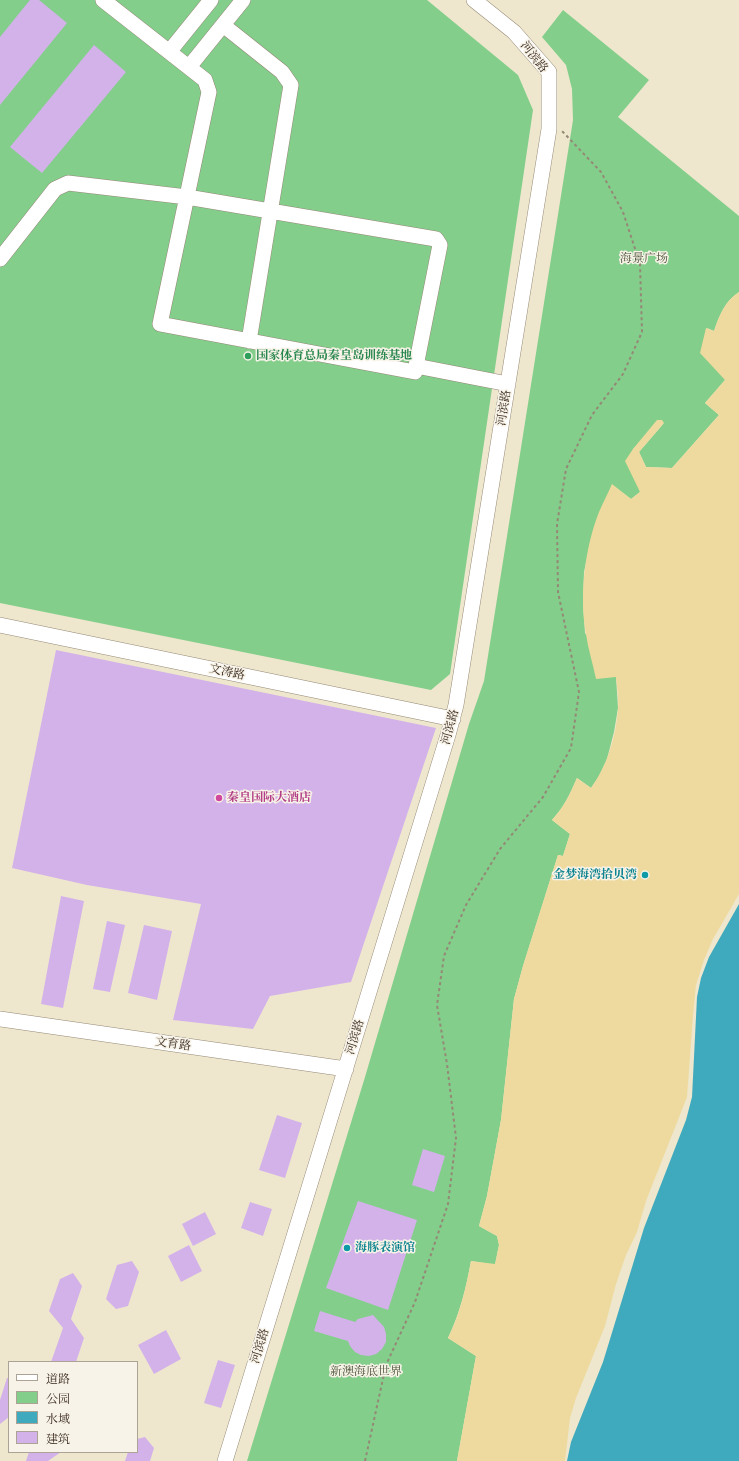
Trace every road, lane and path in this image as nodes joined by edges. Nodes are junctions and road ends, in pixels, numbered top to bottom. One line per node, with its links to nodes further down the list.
1 (103, 0): 6 (street)
2 (211, 0): 6 (street)
3 (244, 0): 5 (street)
4 (474, 0): 8 (street, 河滨路)
5 (223, 25): 7 (street); 10 (street)
6 (169, 52): 7 (street)
7 (189, 67): 9 (street)
8 (549, 117): 14 (street, 河滨路); 20 (path)
9 (187, 197): 10 (street); 11 (street); 12 (street)
10 (271, 212): 12 (street); 13 (street)
11 (0, 259)
12 (249, 341): 13 (street)
13 (416, 366): 14 (street)
14 (508, 384): 16 (street, 河滨路)
15 (0, 625): 16 (street, 文涛路)
16 (453, 719): 18 (street, 河滨路)
17 (0, 1019): 18 (street, 文育路)
18 (346, 1069): 19 (street, 河滨路)
19 (225, 1461)
20 (365, 1461)

